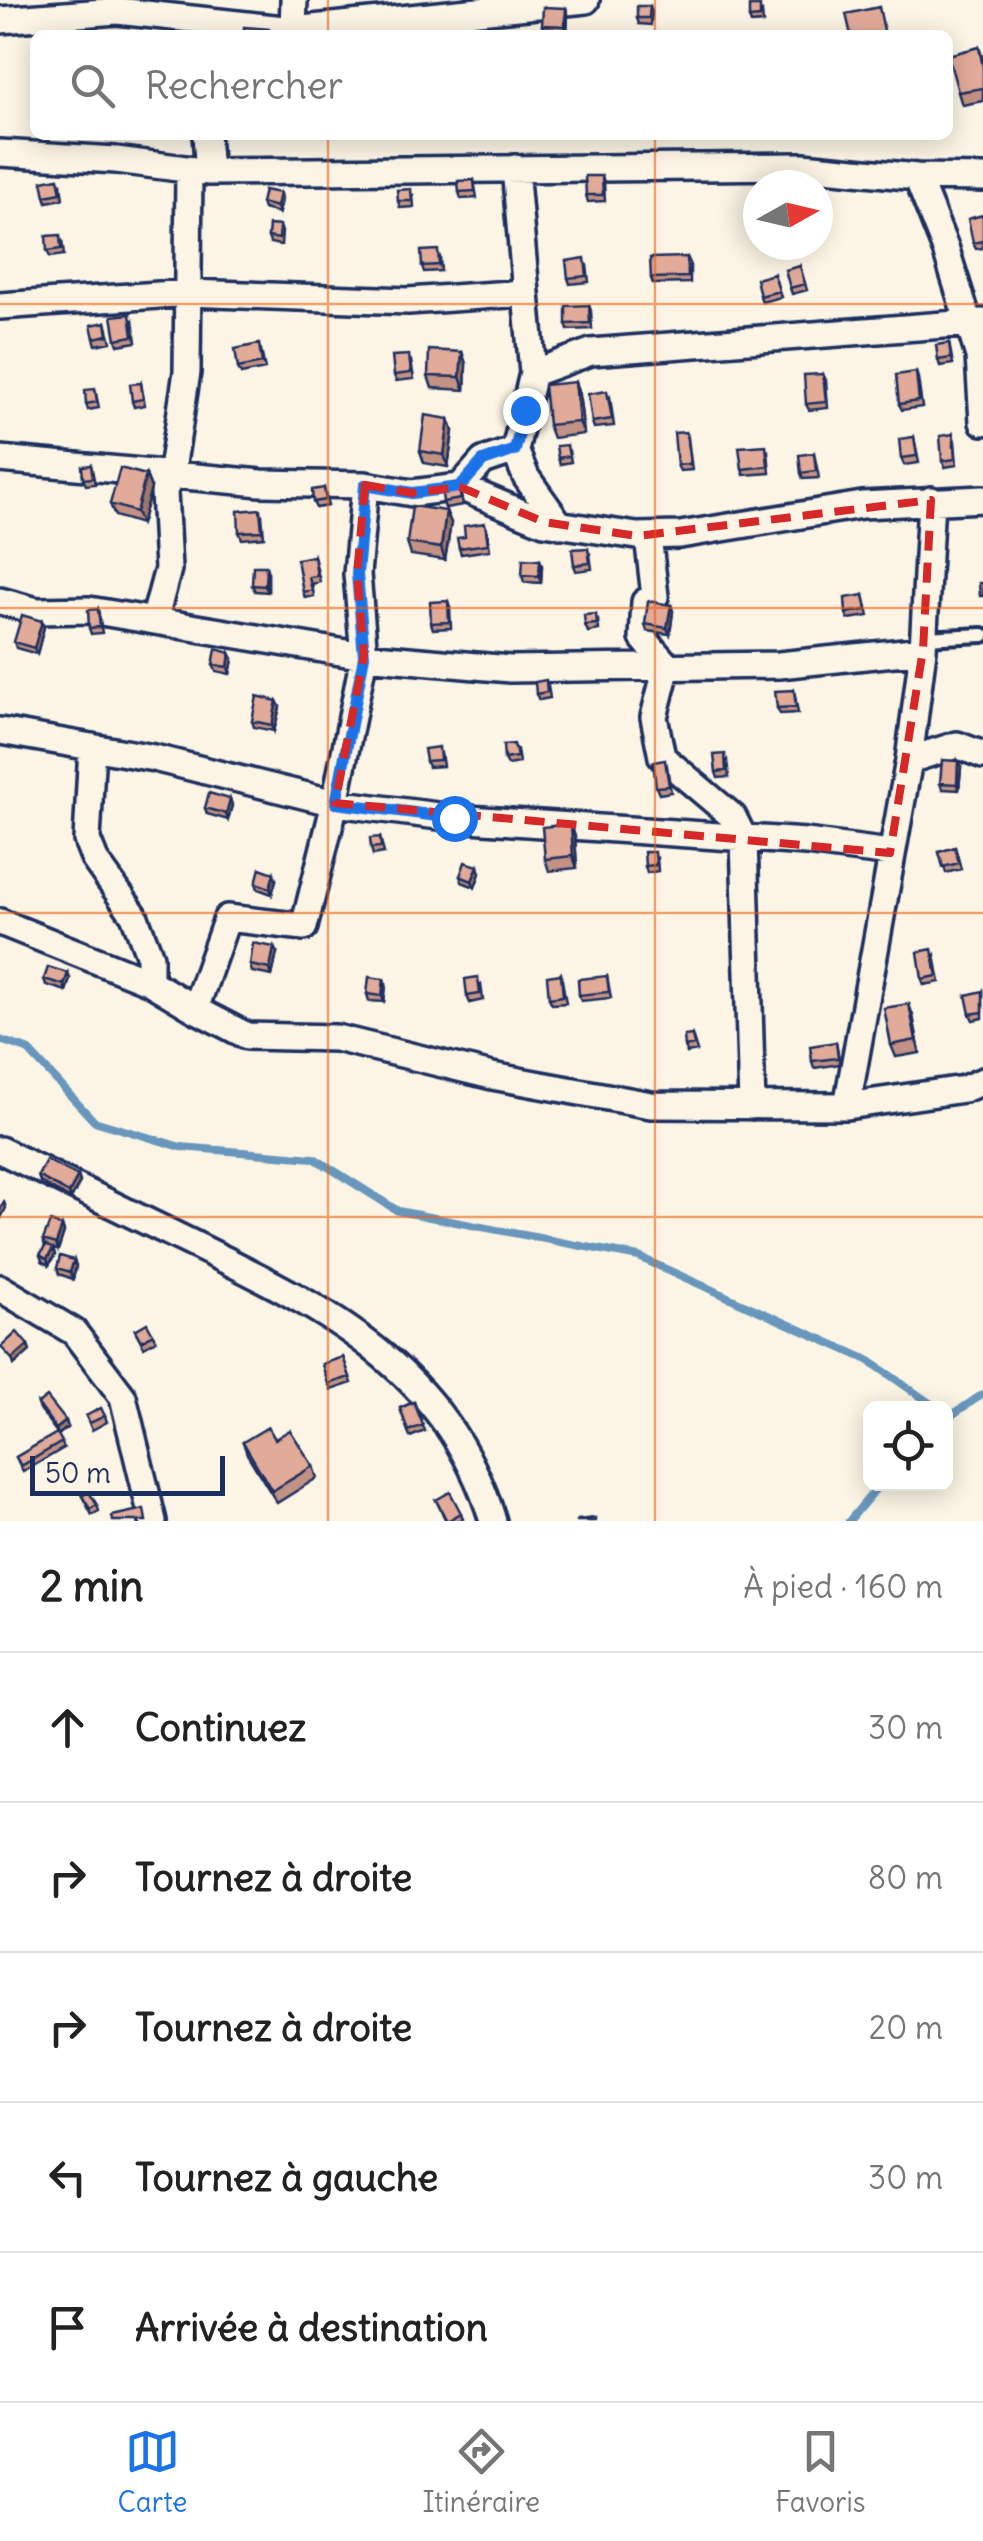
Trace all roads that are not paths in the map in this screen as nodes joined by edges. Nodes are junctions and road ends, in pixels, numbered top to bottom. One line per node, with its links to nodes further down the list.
1 (294, 0): 7 (street)
2 (586, 0): 4 (street)
3 (117, 5): 5 (street); 6 (street)
4 (435, 8): 7 (street)
5 (0, 20)
6 (204, 27): 7 (street)
7 (293, 30)
8 (205, 140): 11 (street)
9 (0, 153): 11 (street)
10 (516, 168): 11 (street); 12 (street); 15 (street)
11 (199, 172): 14 (street)
12 (918, 178): 13 (street); 17 (street)
13 (983, 178)
14 (188, 293): 15 (street); 16 (street); 22 (street)
15 (524, 293): 18 (street)
16 (0, 306)
17 (977, 322): 18 (street); 19 (street)
18 (532, 373): 20 (street)
19 (983, 422)
20 (515, 450): 24 (street); 27 (street)
21 (0, 460): 22 (street)
22 (171, 476): 23 (street); 30 (street)
23 (365, 485): 24 (street); 33 (street)
24 (460, 487): 27 (street)
25 (983, 499): 26 (street)
26 (931, 500): 28 (street); 32 (street)
27 (560, 525): 28 (street)
28 (648, 536): 34 (street)
29 (0, 600): 30 (street)
30 (154, 621): 33 (street)
31 (983, 635): 32 (lane)
32 (924, 644): 34 (street); 38 (street)
33 (364, 656): 34 (street); 39 (street)
34 (667, 666): 40 (street)
35 (0, 731): 36 (street)
36 (92, 747): 39 (street); 43 (street)
37 (983, 754): 38 (street)
38 (909, 760): 41 (street)
39 (336, 803): 40 (street); 44 (street)
40 (744, 840): 41 (street); 46 (street)
41 (890, 853): 47 (street)
42 (0, 922): 43 (street)
43 (150, 982): 44 (street)
44 (195, 1009): 46 (street)
45 (983, 1081): 47 (street)
46 (752, 1106): 47 (street)
47 (847, 1106)
48 (0, 1150): 51 (street)
49 (0, 1288): 50 (street)
50 (152, 1521)
51 (492, 1521)

